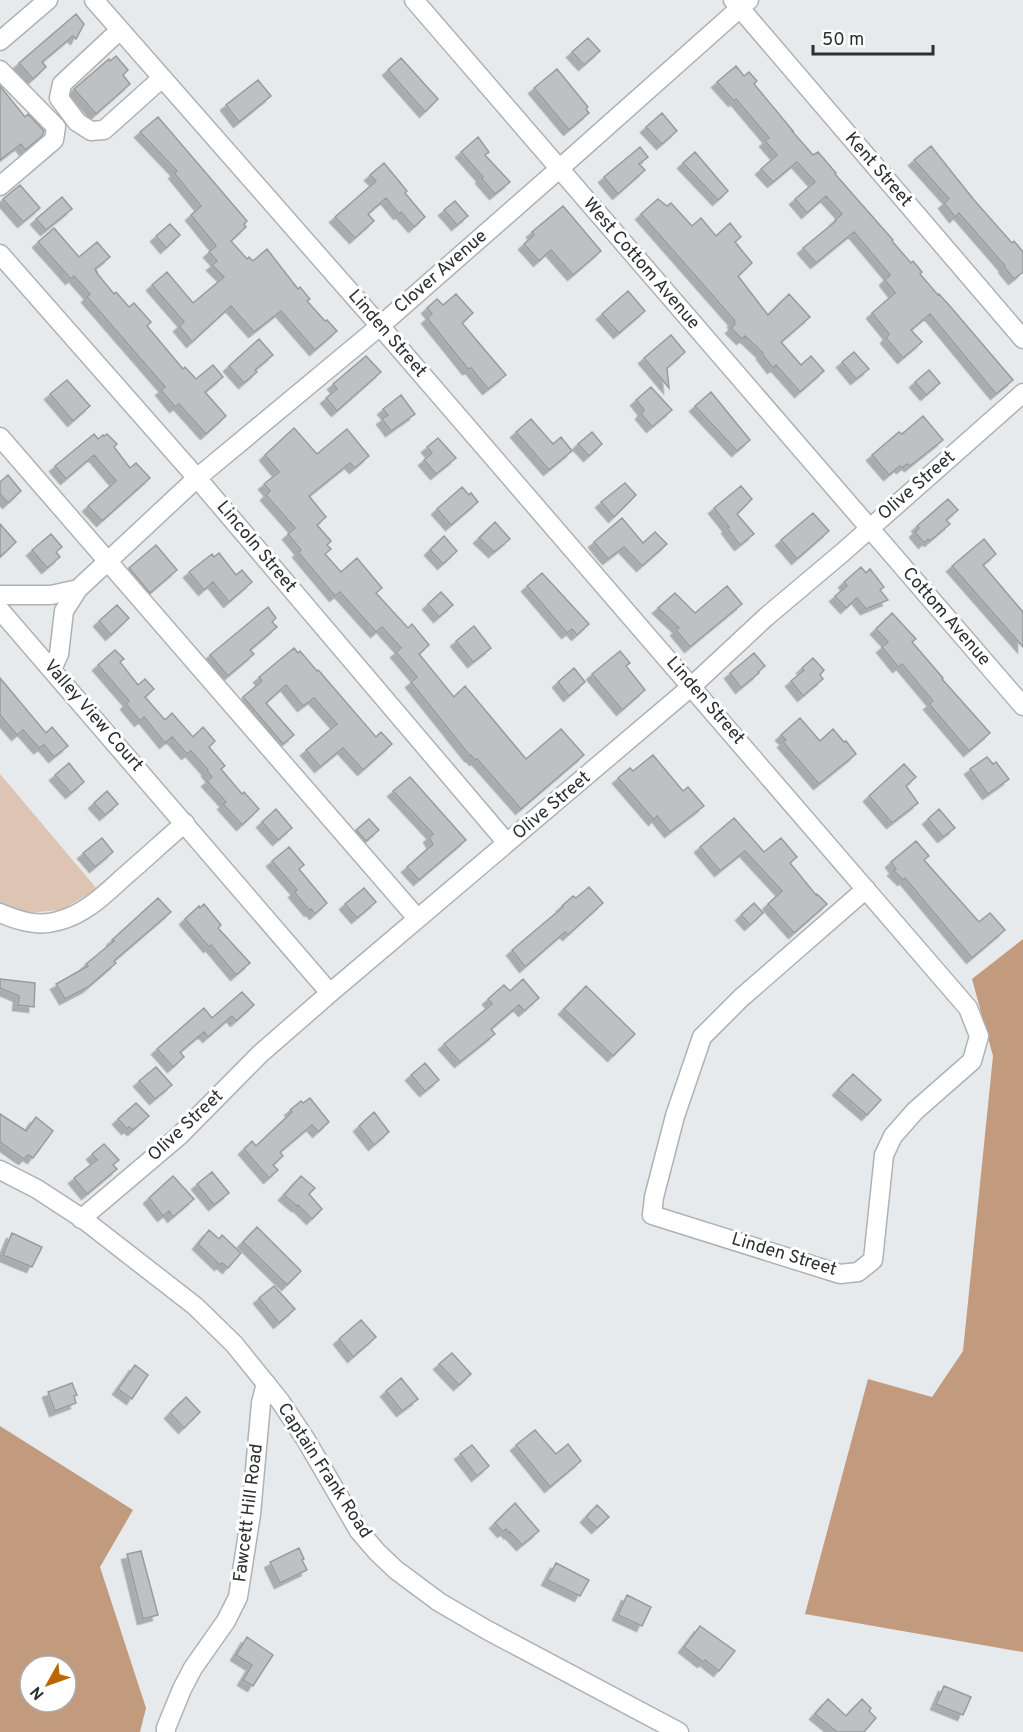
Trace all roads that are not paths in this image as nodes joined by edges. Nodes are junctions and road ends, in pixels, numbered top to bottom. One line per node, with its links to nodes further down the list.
1 (48, 0): 6 (street)
2 (94, 0): 5 (street, Linden Street)
3 (414, 0): 9 (street, West Cottom Avenue)
4 (740, 2): 9 (street, Clover Avenue); 13 (street, Kent Street)
5 (120, 30): 8 (street, Linden Street); 8 (street)
6 (0, 41)
7 (0, 70): 10 (street)
8 (162, 78): 12 (street, Linden Street)
9 (559, 169): 12 (street, Clover Avenue); 17 (street, West Cottom Avenue)
10 (0, 186)
11 (0, 254): 16 (street, Lincoln Street)
12 (380, 326): 16 (street, Clover Avenue); 23 (street, Linden Street)
13 (1023, 339)
14 (1023, 393): 17 (street, Olive Street)
15 (0, 437): 18 (street)
16 (197, 478): 18 (street, Clover Avenue); 26 (street, Lincoln Street)
17 (868, 528): 23 (street, Olive Street); 24 (street, Cottom Avenue)
18 (108, 562): 19 (street, Clover Avenue); 29 (street)
19 (78, 589): 20 (street); 22 (street)
20 (0, 595)
21 (0, 610): 22 (street, Valley View Court)
22 (52, 669): 25 (street, Valley View Court)
23 (692, 686): 26 (street, Olive Street); 27 (street, Linden Street)
24 (1023, 706)
25 (185, 823): 28 (street); 30 (street, Valley View Court)
26 (507, 843): 29 (street, Olive Street)
27 (866, 889): 27 (street, Linden Street)
28 (0, 914)
29 (417, 918): 30 (street, Olive Street)
30 (330, 993): 32 (street, Olive Street)
31 (0, 1170): 32 (street, Captain Frank Road)
32 (81, 1219): 33 (street, Captain Frank Road)
33 (266, 1383): 34 (street, Fawcett Hill Road); 35 (street, Captain Frank Road)
34 (166, 1732)
35 (679, 1732)

